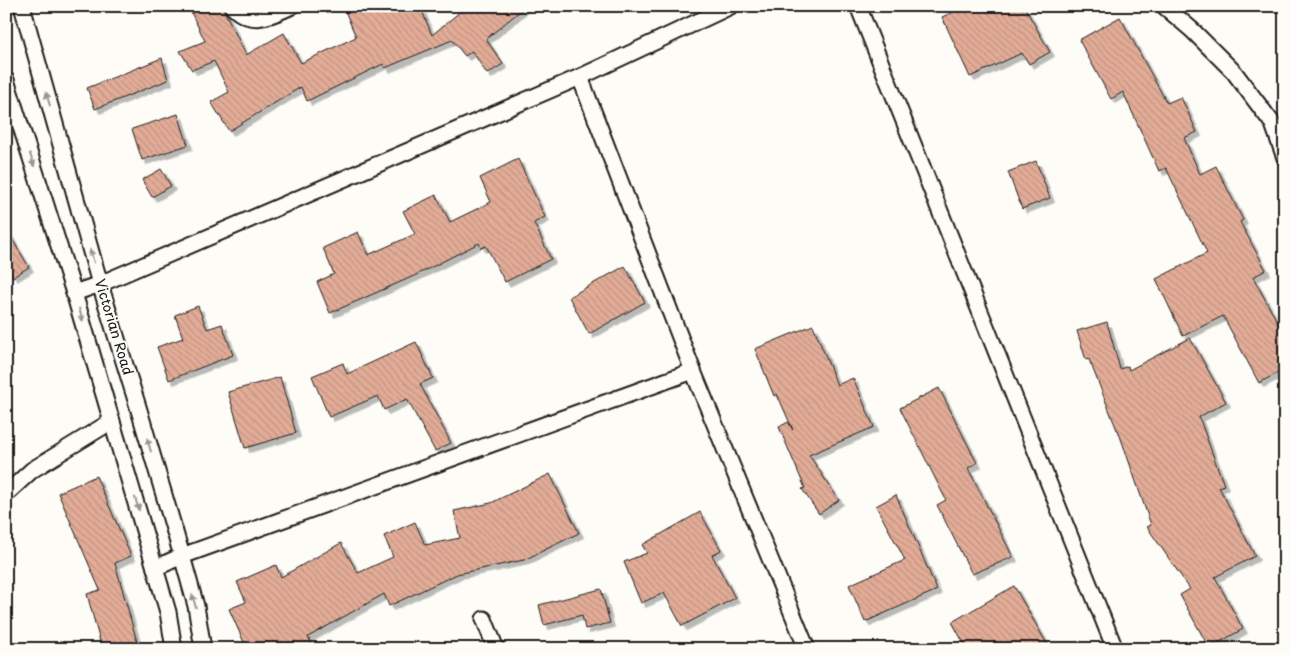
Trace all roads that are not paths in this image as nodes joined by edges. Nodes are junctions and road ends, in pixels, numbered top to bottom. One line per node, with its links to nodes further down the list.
1 (22, 6): 10 (lane, Victorian Road, one-way to 1)
2 (232, 6): 3 (lane)
3 (292, 6)
4 (731, 6): 7 (lane)
5 (858, 6): 22 (lane)
6 (1164, 6): 9 (lane)
7 (580, 77): 10 (lane); 12 (lane)
8 (6, 80): 11 (lane, Victorian Road, one-way to 11)
9 (1285, 158)
10 (100, 284): 11 (lane); 15 (lane, Victorian Road, one-way to 10)
11 (74, 293): 13 (lane, Victorian Road, one-way to 13)
12 (693, 371): 15 (lane); 21 (lane)
13 (112, 421): 14 (lane); 16 (lane, Victorian Road, one-way to 16)
14 (6, 494)
15 (182, 556): 16 (lane); 19 (lane, Victorian Road, one-way to 15)
16 (156, 568): 18 (lane, Victorian Road)
17 (484, 619): 20 (lane)
18 (174, 649)
19 (203, 649)
20 (496, 649)
21 (807, 649)
22 (1115, 649)

